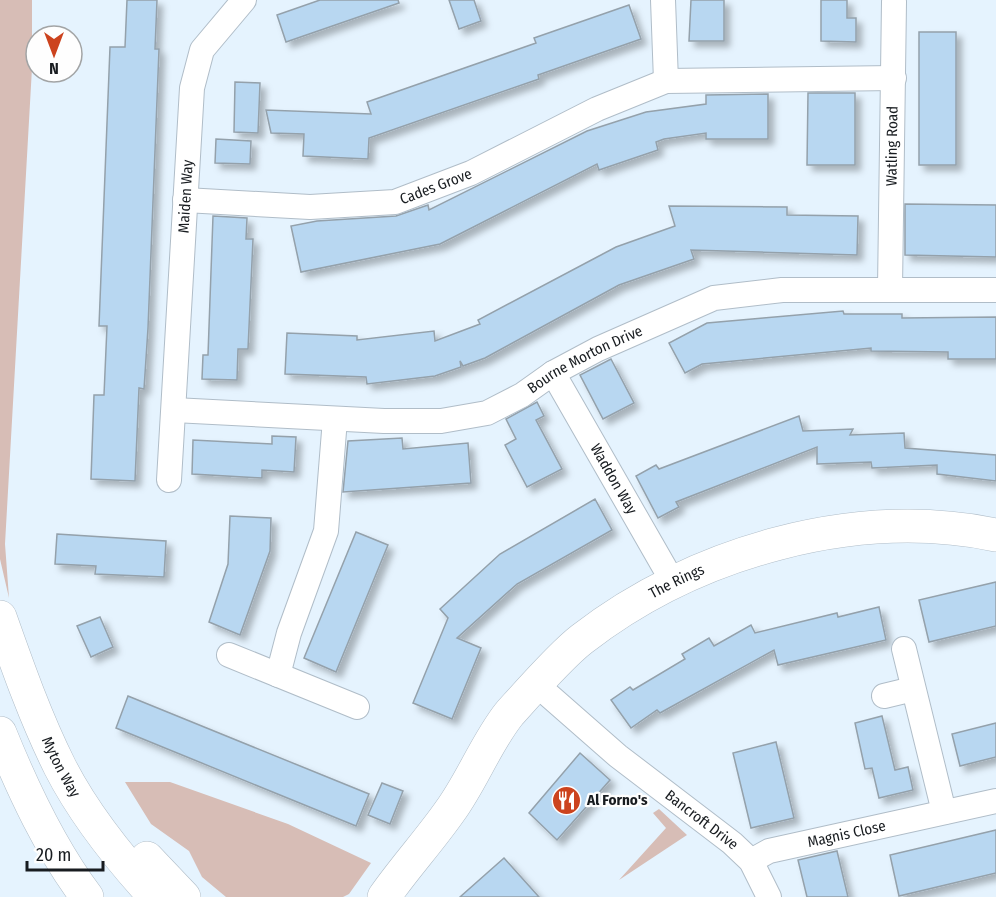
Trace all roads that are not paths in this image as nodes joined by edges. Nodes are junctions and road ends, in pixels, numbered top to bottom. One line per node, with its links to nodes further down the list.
1 (244, 0): 6 (street, Maiden Way)
2 (663, 0): 5 (street)
3 (894, 2): 4 (street, Watling Road)
4 (894, 78): 5 (street, Cades Grove); 7 (street, Watling Road)
5 (666, 81): 6 (street, Cades Grove)
6 (186, 200): 10 (street, Maiden Way)
7 (890, 288): 8 (street, Bourne Morton Drive); 9 (street, Bourne Morton Drive)
8 (996, 290)
9 (553, 373): 11 (street, Bourne Morton Drive); 14 (street, Waddon Way)
10 (174, 410): 11 (street, Bourne Morton Drive); 12 (street, Maiden Way)
11 (335, 419): 18 (street)
12 (169, 480)
13 (996, 535): 14 (street, The Rings)
14 (674, 584): 19 (street, The Rings)
15 (0, 617): 27 (street, Myton Way)
16 (904, 650): 20 (street)
17 (229, 655): 18 (street)
18 (279, 675): 22 (street)
19 (537, 685): 25 (street, The Rings); 28 (street, Bancroft Drive)
20 (913, 689): 21 (street); 26 (street)
21 (884, 696)
22 (357, 707)
23 (0, 733): 29 (street)
24 (996, 801): 26 (street, Magnis Close)
25 (451, 810): 33 (street, The Rings); 34 (street, The Rings)
26 (944, 812): 28 (street, Magnis Close)
27 (98, 825): 30 (street); 31 (street, Myton Way); 32 (street)
28 (751, 861): 35 (street, Bancroft Drive)
29 (87, 897)
30 (126, 897)
31 (156, 897)
32 (184, 897)
33 (384, 897)
34 (410, 897)
35 (769, 897)

